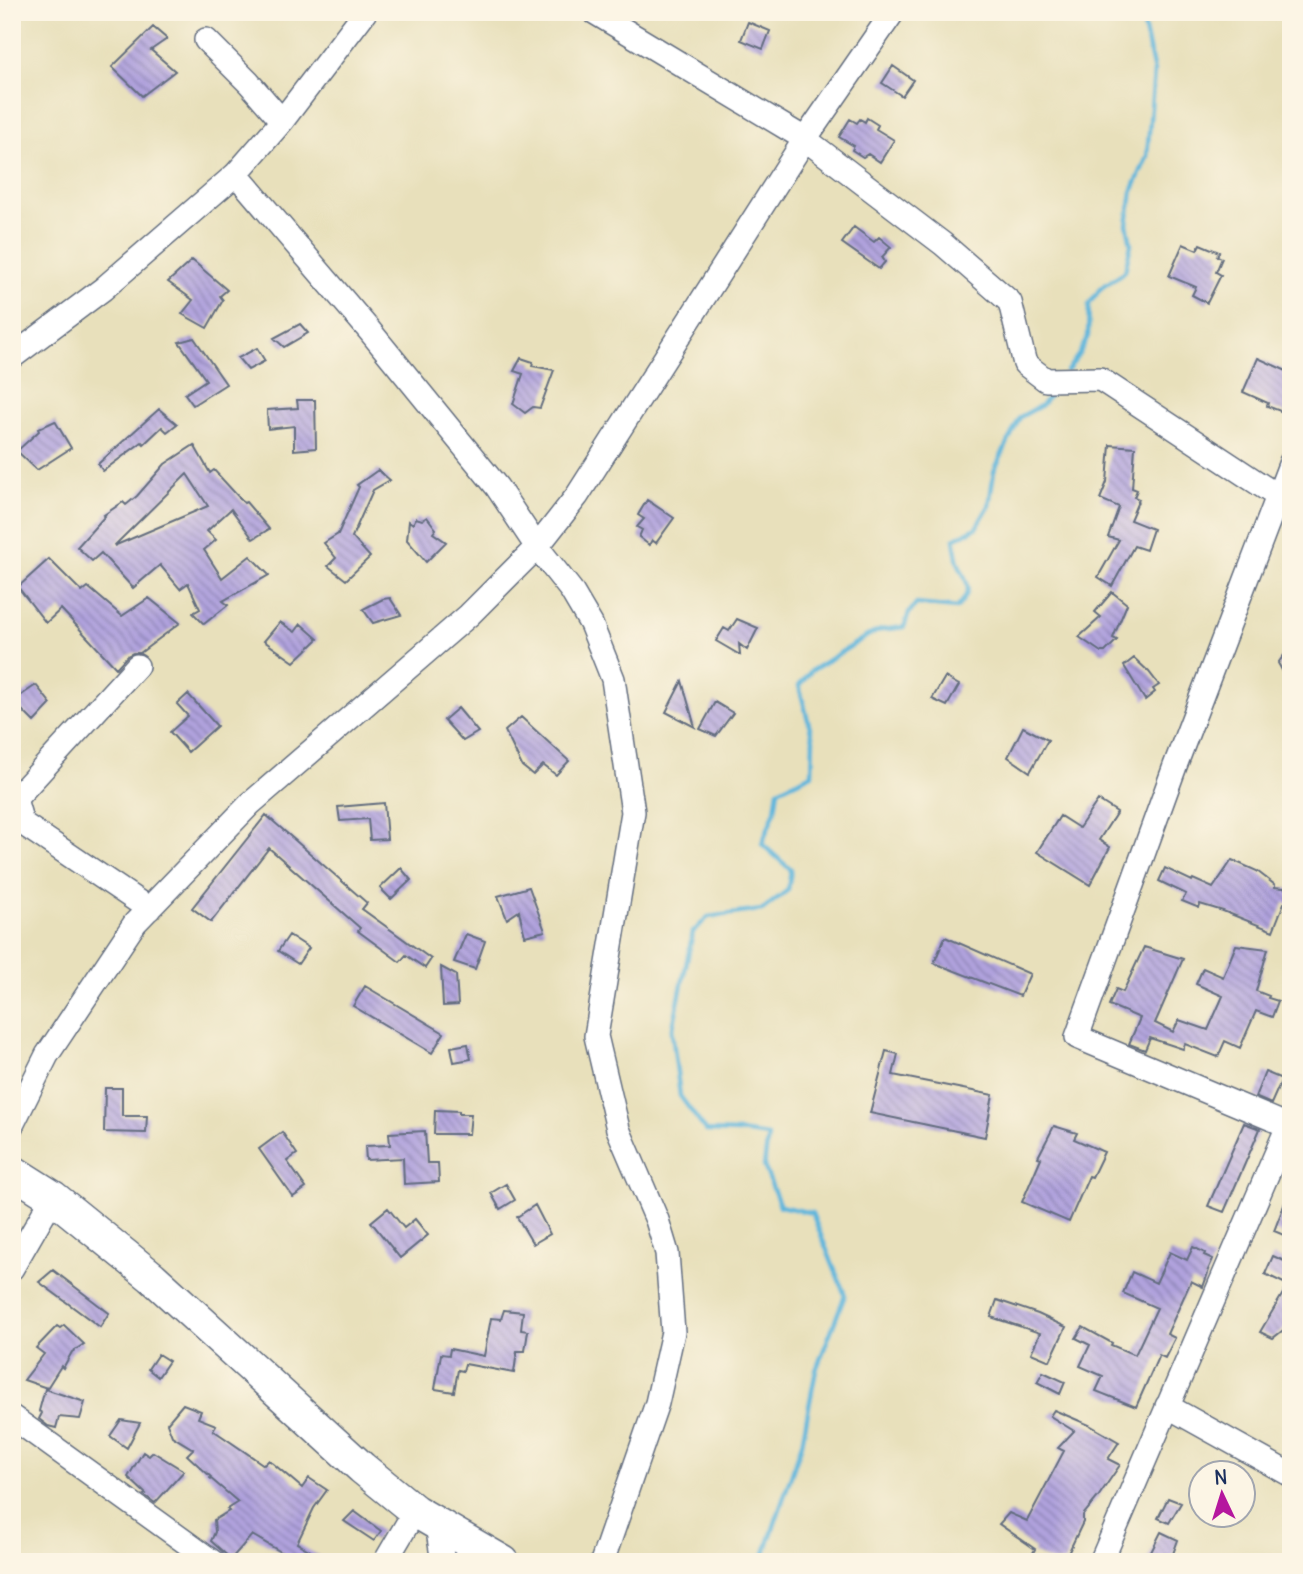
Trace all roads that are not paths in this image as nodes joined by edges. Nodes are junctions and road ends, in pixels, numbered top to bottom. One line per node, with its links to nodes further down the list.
1 (365, 12): 5 (street)
2 (594, 12): 6 (street)
3 (893, 12): 6 (street)
4 (206, 40): 5 (street)
5 (282, 121): 7 (street)
6 (805, 139): 10 (street); 11 (street)
7 (236, 174): 8 (street); 11 (street)
8 (12, 357)
9 (1291, 461): 10 (street)
10 (1284, 501): 15 (street)
11 (537, 547): 14 (street); 28 (street)
12 (137, 666): 13 (street)
13 (14, 798): 14 (street)
14 (149, 909): 16 (street)
15 (1290, 1124): 20 (street)
16 (12, 1125)
17 (12, 1171): 18 (highway)
18 (53, 1197): 19 (street); 23 (highway)
19 (12, 1268)
20 (1167, 1406): 22 (street); 29 (street)
21 (12, 1417): 24 (street)
22 (1291, 1475)
23 (426, 1518): 25 (street); 26 (street); 27 (highway)
24 (212, 1562)
25 (385, 1562)
26 (443, 1562)
27 (503, 1562)
28 (602, 1562)
29 (1101, 1562)

